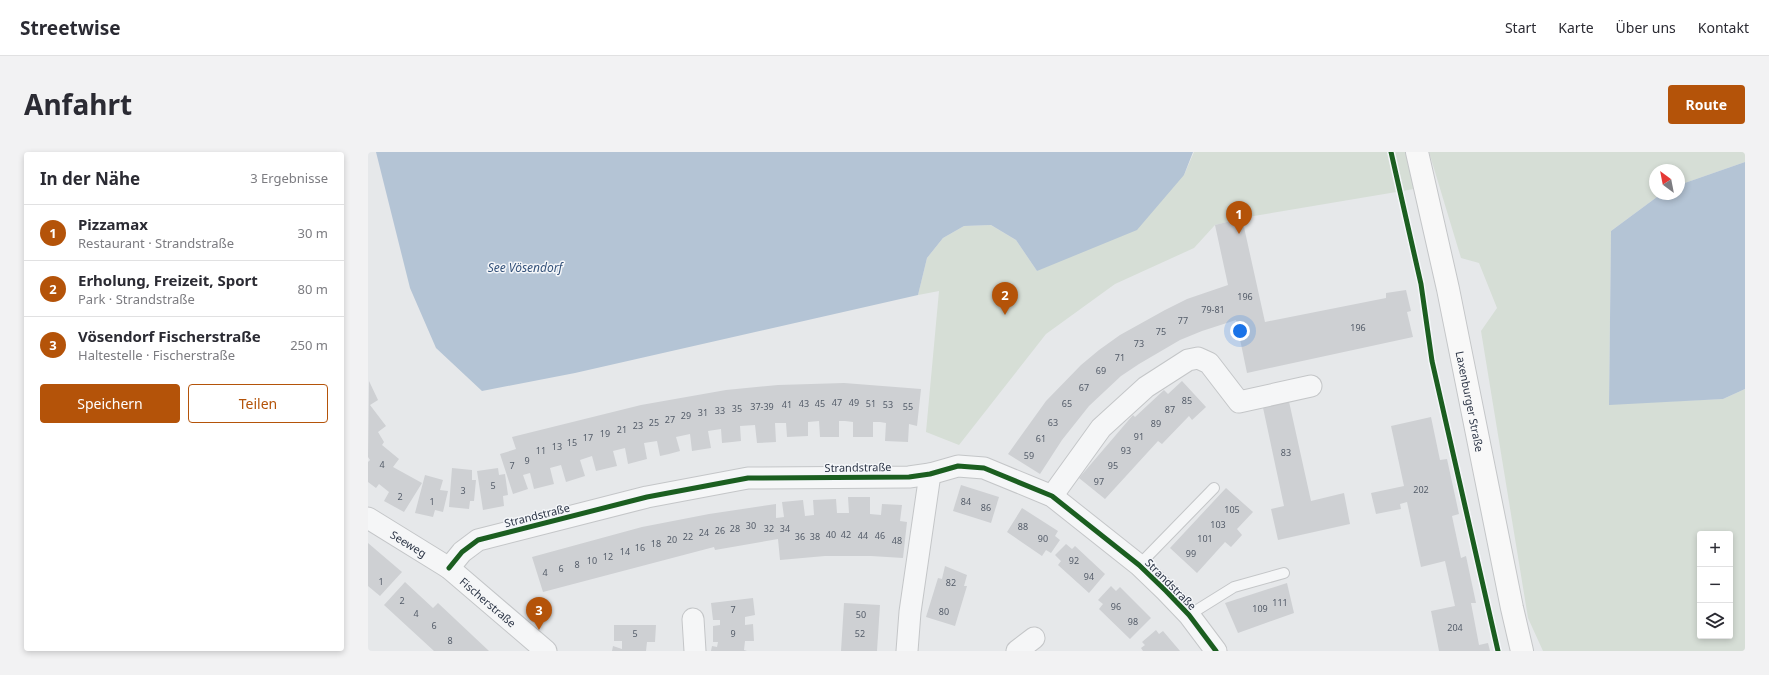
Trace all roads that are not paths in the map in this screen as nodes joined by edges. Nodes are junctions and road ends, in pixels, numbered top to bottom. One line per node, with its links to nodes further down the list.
1 (1417, 152): 18 (main road, Laxenburger Straße)
2 (1311, 386): 5 (street)
3 (930, 474): 5 (street, Strandstraße); 8 (street, Strandstraße); 15 (street)
4 (1214, 488): 7 (lane)
5 (1052, 496): 7 (street, Strandstraße)
6 (368, 518): 8 (street, Seeweg)
7 (1139, 565): 10 (street, Strandstraße)
8 (449, 568): 13 (street, Fischerstraße)
9 (1284, 573): 10 (lane)
10 (1189, 615): 17 (street, Strandstraße)
11 (692, 619): 14 (street)
12 (1034, 638): 16 (street)
13 (546, 651)
14 (695, 651)
15 (907, 651)
16 (1017, 651)
17 (1216, 651)
18 (1522, 651)

